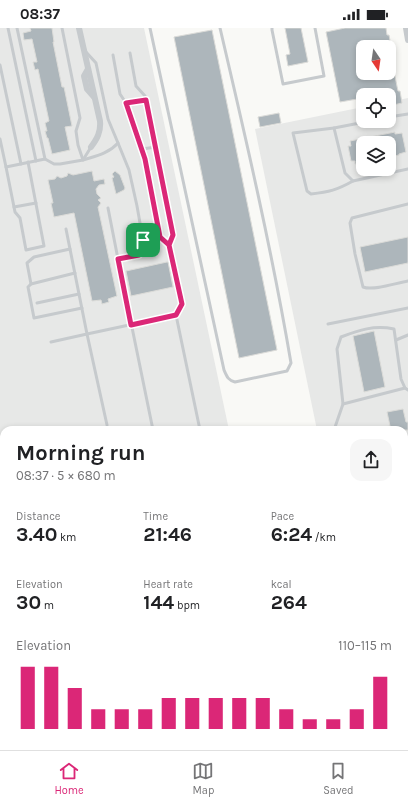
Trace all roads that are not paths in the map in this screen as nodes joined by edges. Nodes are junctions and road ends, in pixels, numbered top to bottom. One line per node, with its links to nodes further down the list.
1 (8, 28): 30 (lane)
2 (17, 28): 28 (lane)
3 (62, 28): 29 (lane)
4 (79, 28): 11 (street)
5 (150, 28): 6 (lane)
6 (220, 28)
7 (272, 28): 8 (lane)
8 (315, 28)
9 (406, 28): 10 (street)
10 (408, 40)
11 (84, 49): 15 (street); 24 (lane)
12 (130, 53): 17 (lane)
13 (113, 55): 18 (lane)
14 (0, 65): 32 (lane)
15 (88, 69): 16 (street); 16 (street)
16 (94, 97): 25 (street)
17 (146, 100): 18 (lane); 26 (lane)
18 (126, 103): 27 (lane)
19 (408, 114): 20 (lane)
20 (396, 116)
21 (356, 124): 22 (lane)
22 (334, 128): 35 (lane); 35 (lane)
23 (0, 139): 33 (lane)
24 (118, 143): 29 (lane); 42 (lane)
25 (91, 148): 29 (lane)
26 (156, 148): 27 (lane); 43 (lane)
27 (142, 149): 41 (lane)
28 (45, 159): 29 (lane); 30 (lane)
29 (82, 160)
30 (36, 161): 31 (lane)
31 (28, 162): 32 (lane); 36 (lane)
32 (21, 164): 33 (lane)
33 (6, 167): 38 (lane)
34 (408, 169): 35 (lane)
35 (353, 181)
36 (36, 203): 38 (lane); 38 (lane)
37 (408, 204): 47 (lane)
38 (14, 207)
39 (108, 208): 45 (lane)
40 (66, 229): 44 (lane)
41 (160, 237): 42 (lane); 43 (lane)
42 (143, 240): 45 (lane)
43 (169, 245): 53 (lane)
44 (70, 249): 46 (lane); 48 (lane)
45 (118, 259): 55 (lane)
46 (75, 273): 48 (lane); 49 (lane)
47 (408, 281)
48 (31, 284): 51 (lane)
49 (79, 294): 50 (lane); 51 (lane)
50 (37, 303)
51 (82, 308): 56 (lane)
52 (408, 308): 54 (lane)
53 (176, 315): 55 (lane); 64 (lane)
54 (328, 324)
55 (131, 325): 56 (lane); 63 (lane)
56 (88, 334): 59 (lane); 62 (lane)
57 (408, 335): 58 (lane)
58 (396, 340): 60 (lane); 61 (lane)
59 (50, 342)
60 (406, 389): 61 (lane)
61 (343, 404): 65 (lane)
62 (107, 425)
63 (152, 426)
64 (199, 426)
65 (335, 426)

